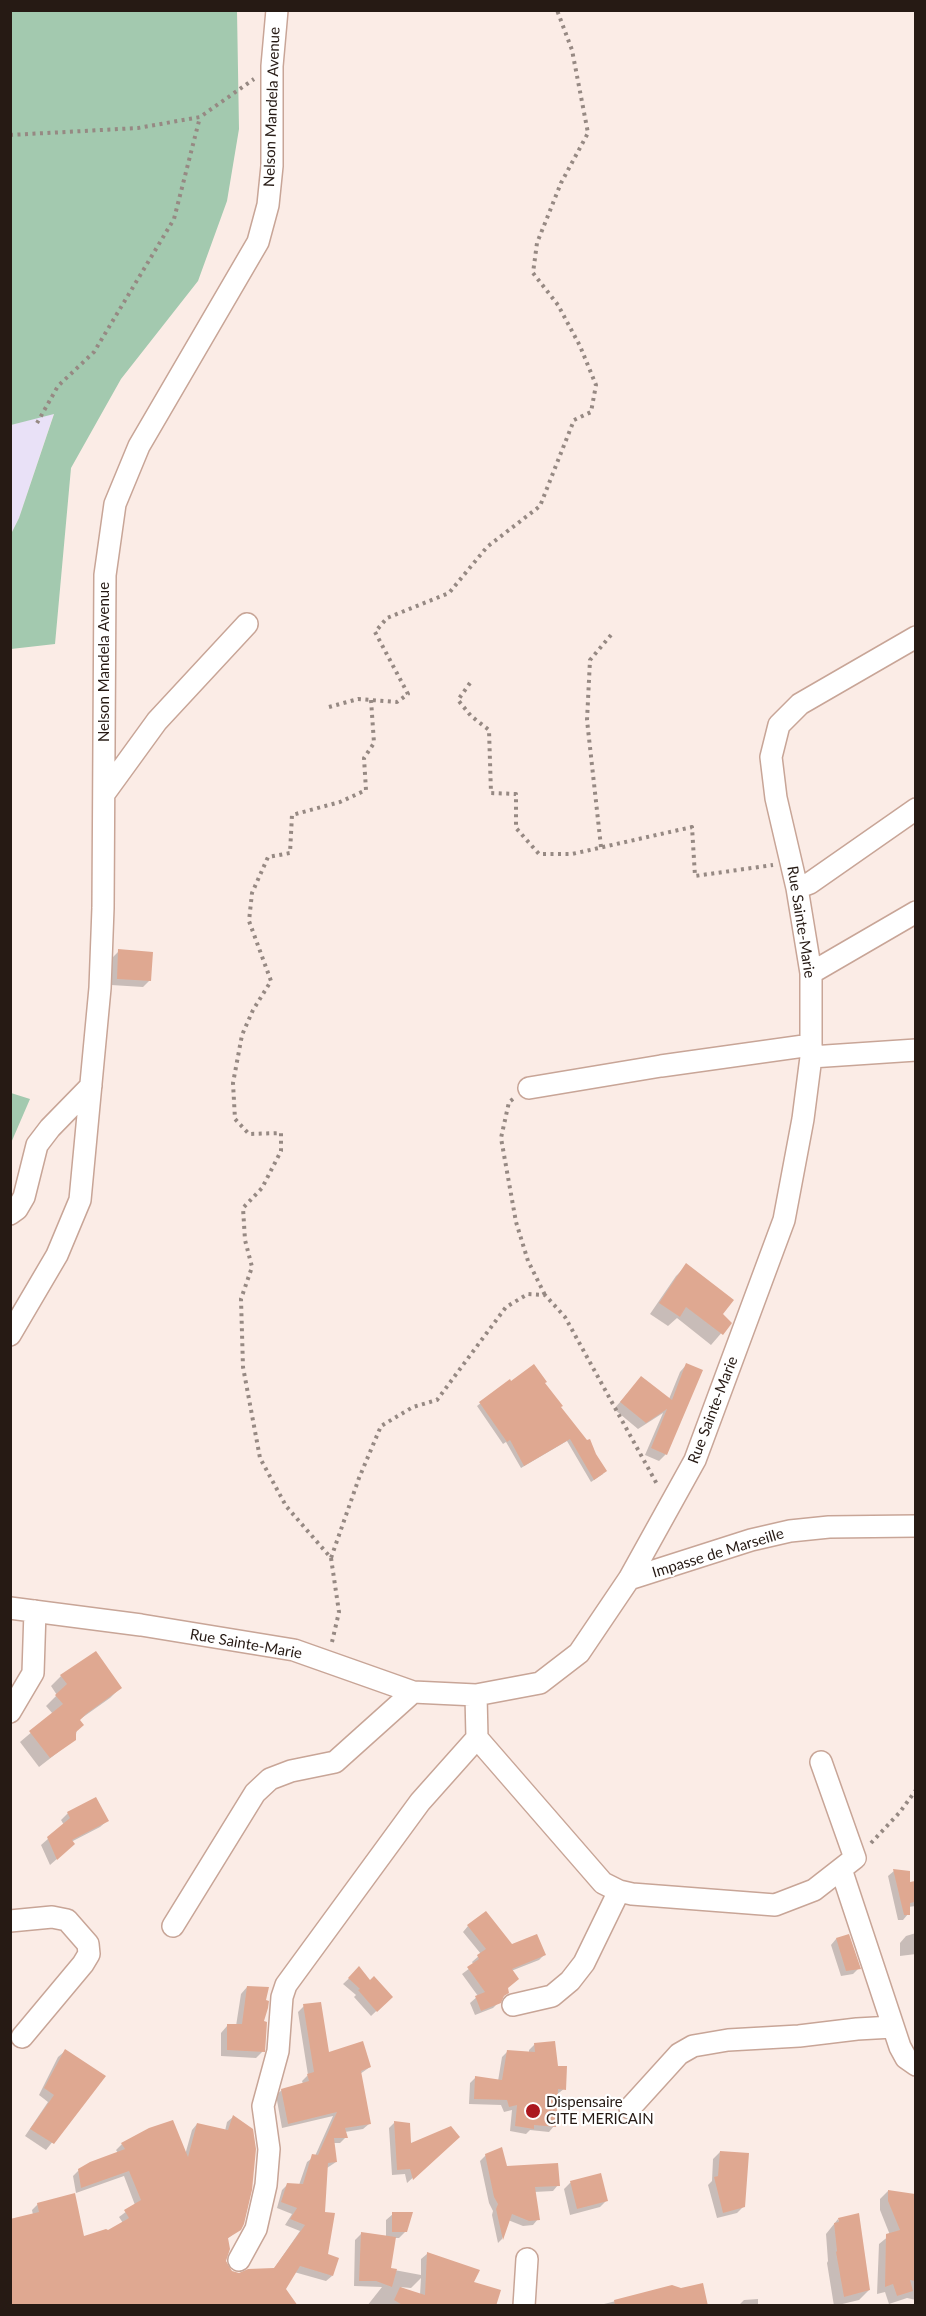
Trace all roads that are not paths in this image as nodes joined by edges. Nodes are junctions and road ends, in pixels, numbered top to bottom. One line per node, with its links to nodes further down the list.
1 (277, 10): 4 (street, Nelson Mandela Avenue)
2 (247, 624): 4 (street)
3 (915, 637): 6 (street, Rue Sainte-Marie)
4 (104, 794): 11 (street, Nelson Mandela Avenue)
5 (915, 809): 6 (street)
6 (797, 888): 8 (street, Rue Sainte-Marie)
7 (915, 912): 8 (street)
8 (812, 973): 10 (street, Rue Sainte-Marie)
9 (915, 1050): 10 (street)
10 (811, 1051): 12 (street); 16 (street, Rue Sainte-Marie)
11 (91, 1086): 13 (street); 14 (street, Nelson Mandela Avenue)
12 (529, 1088)
13 (10, 1214)
14 (10, 1335)
15 (915, 1526): 16 (street, Impasse de Marseille)
16 (629, 1579): 20 (street, Rue Sainte-Marie)
17 (10, 1608): 18 (street, Rue Sainte-Marie)
18 (34, 1611): 19 (street, Rue Sainte-Marie); 21 (street)
19 (413, 1692): 20 (street, Rue Sainte-Marie); 27 (street)
20 (476, 1695): 22 (street)
21 (10, 1712)
22 (477, 1738): 25 (street); 33 (street)
23 (821, 1762): 24 (street)
24 (848, 1864): 25 (street); 29 (street)
25 (618, 1891): 28 (street)
26 (10, 1921): 30 (street)
27 (173, 1926)
28 (513, 2005)
29 (893, 2027): 31 (street); 32 (street)
30 (22, 2037)
31 (915, 2065)
32 (630, 2108)
33 (238, 2259)
34 (527, 2259): 35 (street)
35 (524, 2306)

